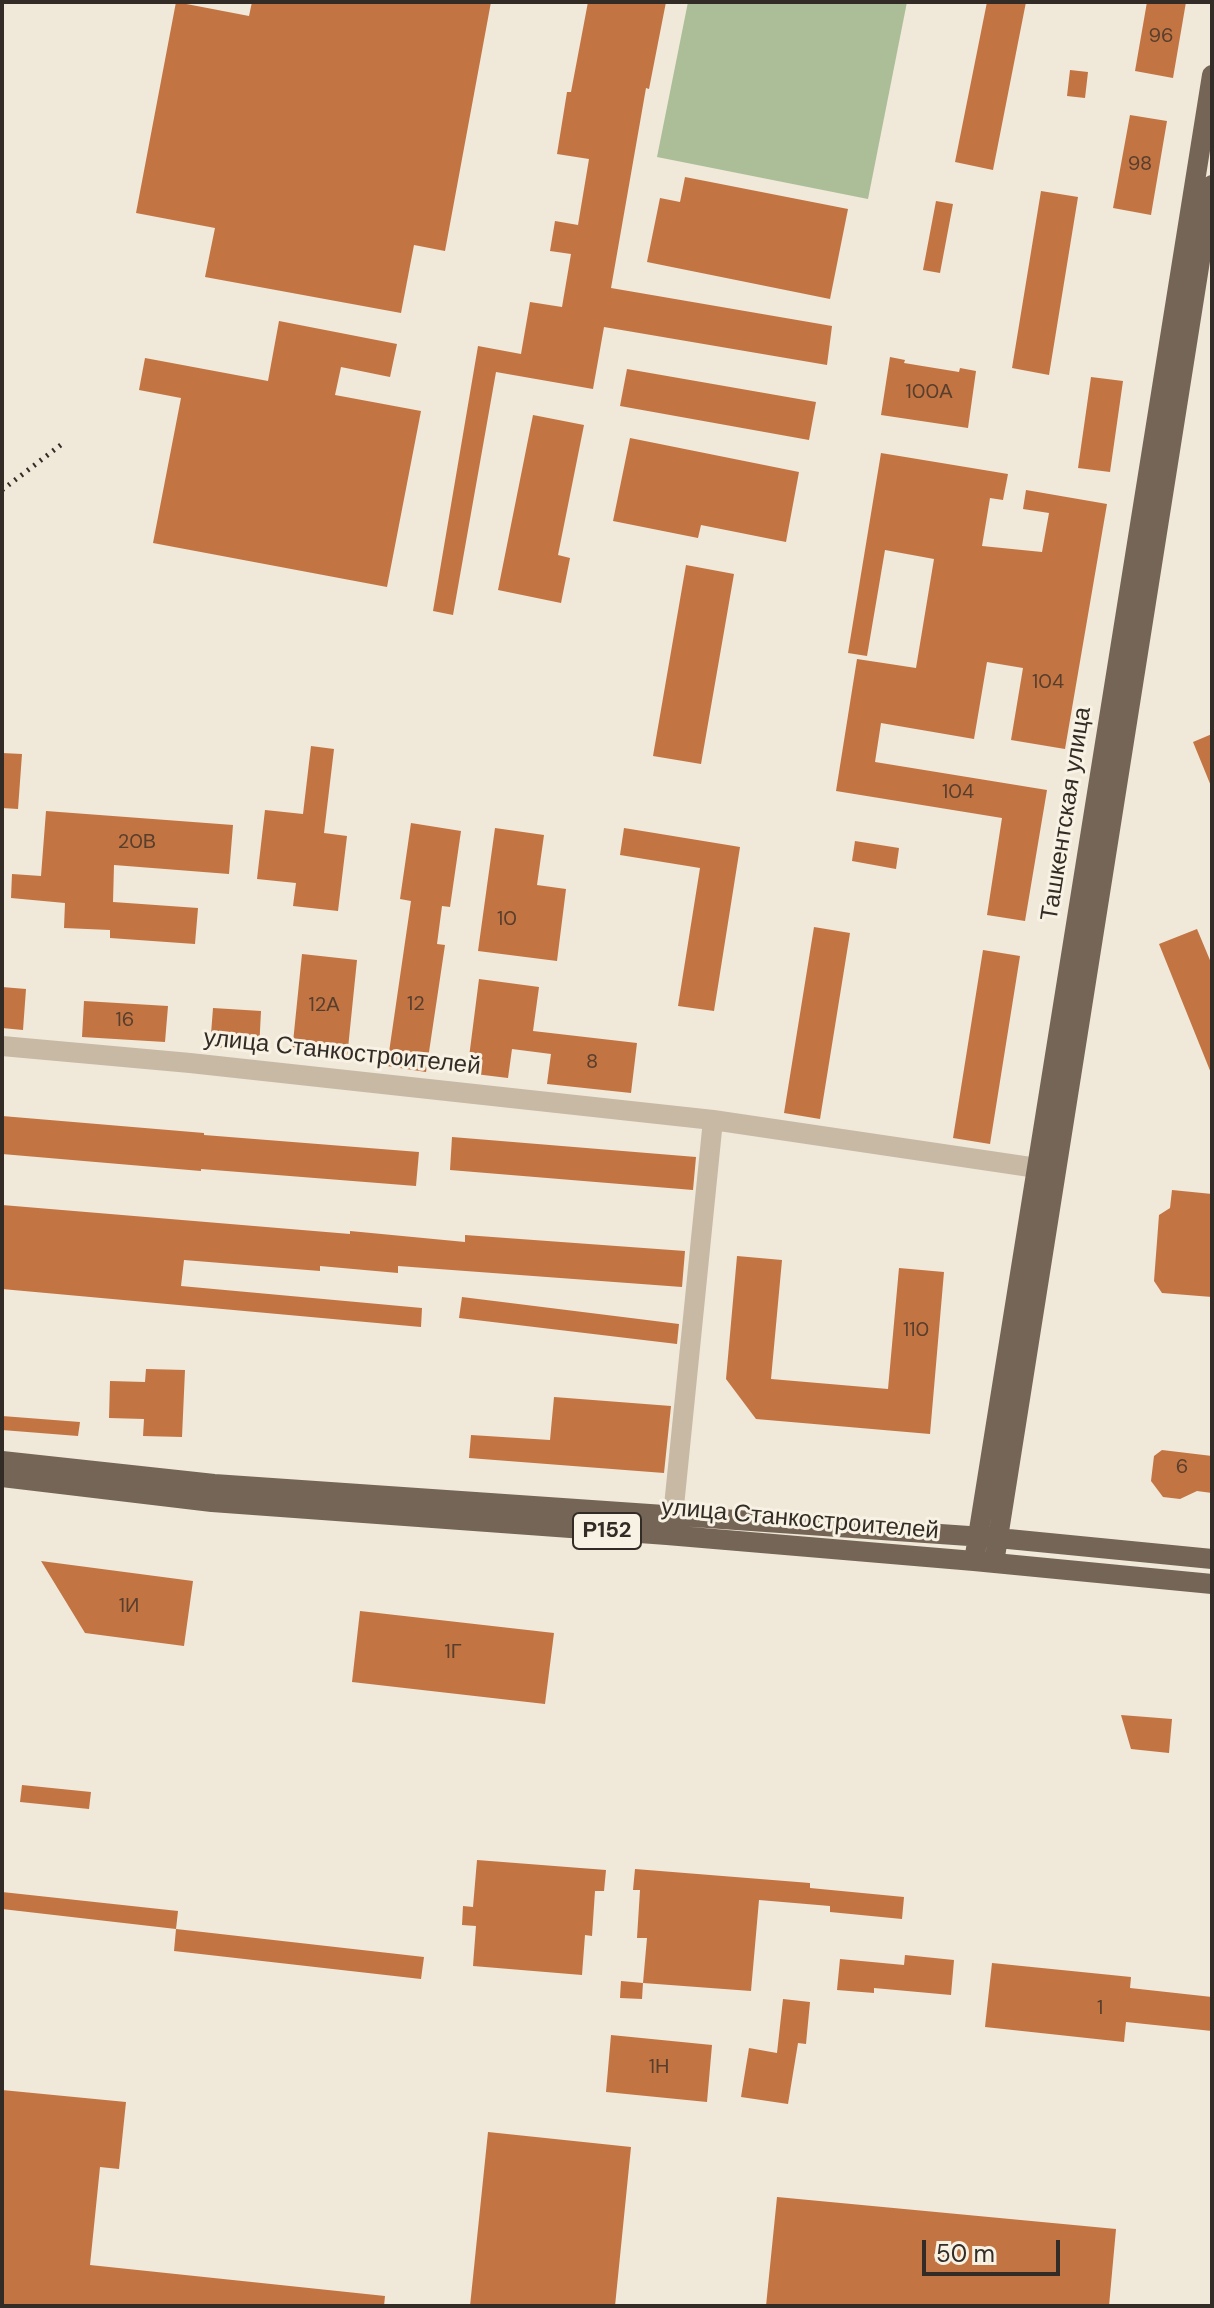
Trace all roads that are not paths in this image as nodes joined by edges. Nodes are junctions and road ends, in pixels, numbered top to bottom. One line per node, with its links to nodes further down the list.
1 (1212, 75): 2 (main road, Ташкентская улица)
2 (1208, 115): 4 (main road, Ташкентская улица)
3 (1212, 185): 4 (main road, Ташкентская улица)
4 (1111, 766): 7 (main road, Ташкентская улица)
5 (2, 1046): 6 (street, улица Станкостроителей)
6 (713, 1120): 7 (street, улица Станкостроителей); 10 (street)
7 (1046, 1170): 11 (main road, Ташкентская улица)
8 (2, 1461): 10 (main road, улица Станкостроителей / Р152)
9 (2, 1477): 13 (main road, улица Станкостроителей / Р152)
10 (673, 1516): 11 (main road, улица Станкостроителей / Р152)
11 (988, 1537): 12 (main road, улица Станкостроителей / Р152); 13 (main road, Ташкентская улица)
12 (1212, 1559)
13 (984, 1562): 14 (main road, улица Станкостроителей / Р152)
14 (1212, 1584)

